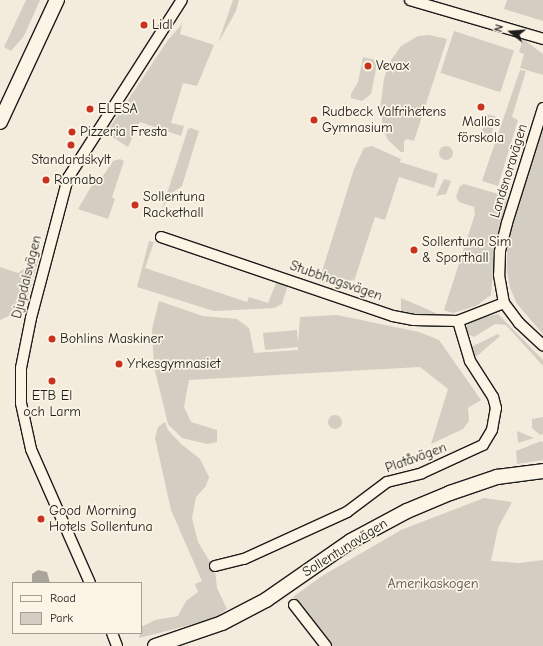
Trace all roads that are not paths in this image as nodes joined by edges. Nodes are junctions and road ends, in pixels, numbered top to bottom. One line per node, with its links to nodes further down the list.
1 (47, 0): 6 (street)
2 (57, 0): 8 (street)
3 (182, 0): 15 (street, Djupdalsvägen)
4 (410, 0): 5 (street)
5 (543, 40)
6 (0, 102)
7 (543, 108): 10 (street, Landsnoravägen)
8 (0, 122)
9 (161, 237): 11 (street, Stubbhagsvägen)
10 (504, 303): 11 (street, Stubbhagsvägen); 12 (street, Landsnoravägen)
11 (458, 321): 14 (street, Platåvägen)
12 (543, 345)
13 (543, 471): 19 (street, Sollentunavägen)
14 (215, 566)
15 (90, 582)
16 (294, 605): 20 (street)
17 (112, 634): 18 (street)
18 (117, 646)
19 (155, 646)
20 (326, 646)

